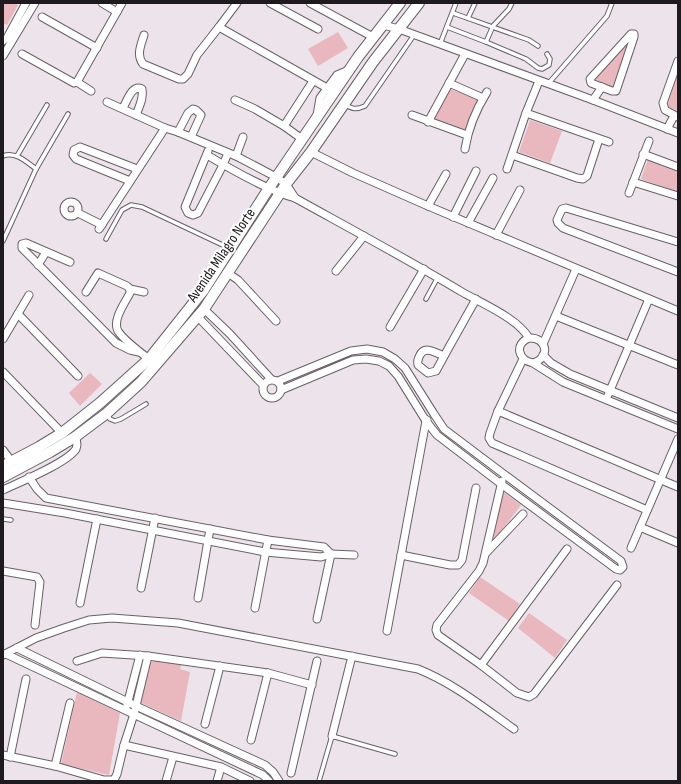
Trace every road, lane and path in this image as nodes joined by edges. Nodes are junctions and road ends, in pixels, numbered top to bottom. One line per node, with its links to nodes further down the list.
1 (102, 3): 13 (street)
2 (122, 3): 13 (street)
3 (237, 3): 19 (street)
4 (270, 3): 21 (street)
5 (310, 3): 25 (street)
6 (400, 3): 17 (main road, Avenida Milagro Norte)
7 (419, 3): 22 (main road, Avenida Milagro Norte)
8 (456, 3): 14 (lane)
9 (475, 3): 16 (lane)
10 (512, 3): 18 (lane)
11 (612, 3): 41 (lane)
12 (28, 5): 26 (street); 34 (street)
13 (117, 12): 30 (street)
14 (453, 13): 16 (lane); 20 (lane)
15 (42, 17): 30 (street)
16 (468, 18): 18 (lane)
17 (383, 25): 22 (street); 25 (main road, Avenida Milagro Norte)
18 (493, 26): 27 (lane); 29 (lane)
19 (220, 27): 23 (street); 37 (street)
20 (447, 28): 27 (lane); 28 (lane)
21 (318, 29)
22 (399, 29): 24 (street); 51 (main road, Avenida Milagro Norte)
23 (144, 35)
24 (415, 35): 28 (street); 51 (lane)
25 (373, 37): 36 (main road, Avenida Milagro Norte)
26 (3, 41)
27 (486, 42): 33 (lane)
28 (440, 44): 32 (street)
29 (538, 46)
30 (97, 48): 39 (street)
31 (22, 54): 39 (street)
32 (465, 54): 38 (street); 40 (street)
33 (546, 54)
34 (3, 56)
35 (678, 61): 57 (street)
36 (349, 70): 43 (street); 58 (main road, Avenida Milagro Norte)
37 (313, 81): 43 (street); 60 (street)
38 (539, 81): 41 (street); 53 (street)
39 (77, 82): 44 (street)
40 (449, 83): 46 (street); 59 (street)
41 (547, 84): 48 (street)
42 (602, 87): 42 (street); 48 (street)
43 (327, 88): 58 (street)
44 (91, 91)
45 (487, 92): 46 (street)
46 (483, 98): 65 (street)
47 (235, 100): 60 (street)
48 (594, 100): 62 (street)
49 (107, 102): 52 (street)
50 (47, 104): 80 (lane)
51 (344, 105): 74 (main road, Avenida Milagro Norte)
52 (123, 108): 55 (street); 55 (street)
53 (526, 113): 69 (street); 78 (street)
54 (68, 114): 85 (lane)
55 (136, 115): 61 (street)
56 (412, 115): 59 (street)
57 (676, 116): 62 (street)
58 (317, 118): 68 (main road, Avenida Milagro Norte)
59 (428, 122): 65 (street)
60 (284, 126): 68 (street)
61 (165, 128): 63 (street); 86 (street)
62 (667, 129): 64 (street)
63 (178, 132): 67 (street); 67 (street)
64 (678, 133)
65 (467, 136): 73 (street)
66 (243, 137): 81 (street)
67 (192, 138): 72 (street)
68 (302, 139): 89 (main road, Avenida Milagro Norte)
69 (600, 139): 71 (street); 78 (street)
70 (649, 141): 76 (street)
71 (610, 142)
72 (210, 145): 75 (street); 77 (street)
73 (465, 148)
74 (311, 152): 93 (main road, Avenida Milagro Norte); 100 (street)
75 (228, 153): 81 (street); 82 (street)
76 (643, 154): 83 (street); 92 (street)
77 (207, 155): 82 (street); 82 (street)
78 (512, 155): 84 (street)
79 (3, 156): 80 (lane)
80 (17, 156): 85 (lane)
81 (236, 156): 89 (street)
82 (223, 165): 94 (street)
83 (678, 167)
84 (507, 168)
85 (36, 169): 107 (lane)
86 (137, 170): 91 (street); 91 (street)
87 (476, 171): 102 (street)
88 (446, 174): 100 (street)
89 (276, 177): 93 (street); 94 (main road, Avenida Milagro Norte)
90 (493, 178): 103 (street)
91 (130, 181): 101 (street)
92 (633, 182): 96 (street); 98 (street)
93 (286, 184): 97 (main road, Avenida Milagro Norte); 99 (street)
94 (268, 188): 97 (street); 109 (main road, Avenida Milagro Norte)
95 (520, 190): 104 (street)
96 (628, 193)
97 (280, 194): 99 (street); 117 (main road, Avenida Milagro Norte)
98 (678, 196)
99 (294, 198): 105 (street)
100 (428, 206): 102 (street)
101 (78, 213)
102 (453, 217): 103 (street)
103 (468, 223): 104 (street)
104 (496, 235): 114 (street)
105 (364, 236): 113 (street); 115 (street)
106 (106, 239): 109 (lane)
107 (3, 241)
108 (678, 242): 116 (street)
109 (230, 249): 139 (main road, Avenida Milagro Norte)
110 (46, 252): 111 (street); 112 (street); 112 (street)
111 (70, 262)
112 (38, 265): 136 (street)
113 (424, 269): 118 (street); 131 (street)
114 (576, 269): 125 (street); 129 (street)
115 (336, 271)
116 (678, 272)
117 (228, 273): 127 (main road, Avenida Milagro Norte); 130 (street)
118 (438, 278): 123 (lane); 124 (street)
119 (130, 289): 120 (street); 121 (street); 136 (street)
120 (86, 292)
121 (144, 292)
122 (29, 295): 128 (street)
123 (426, 299)
124 (476, 299): 132 (street); 138 (street)
125 (649, 299): 126 (street); 135 (street)
126 (678, 311)
127 (201, 313): 145 (street); 146 (street); 152 (main road, Avenida Milagro Norte)
128 (18, 314): 133 (street); 144 (street)
129 (556, 316): 134 (street); 135 (street)
130 (276, 321)
131 (390, 327)
132 (529, 338): 134 (street); 140 (street)
133 (3, 339)
134 (543, 344): 137 (street)
135 (629, 345): 142 (street); 148 (street)
136 (139, 352): 139 (street)
137 (544, 355): 141 (street); 148 (street)
138 (444, 356)
139 (148, 359): 157 (main road, Avenida Milagro Norte)
140 (523, 359): 141 (street); 151 (street)
141 (533, 363): 149 (street)
142 (678, 365)
143 (3, 372): 157 (street)
144 (78, 376)
145 (275, 380): 146 (street); 147 (street); 153 (street)
146 (263, 385): 147 (street)
147 (281, 390): 155 (street)
148 (610, 391): 149 (street); 154 (street)
149 (606, 399): 156 (street)
150 (146, 404): 152 (lane)
151 (498, 411): 165 (street); 172 (street)
152 (106, 413): 158 (main road, Avenida Milagro Norte)
153 (434, 414): 155 (street); 162 (street)
154 (678, 418)
155 (426, 421): 166 (street); 191 (street)
156 (678, 429)
157 (62, 433): 161 (main road, Avenida Milagro Norte)
158 (75, 437): 163 (main road, Avenida Milagro Norte); 164 (street)
159 (678, 439): 165 (street)
160 (3, 450): 161 (street)
161 (8, 464)
162 (505, 475): 166 (street); 166 (street)
163 (3, 477)
164 (29, 477): 169 (street); 170 (street)
165 (660, 480): 167 (street); 172 (street)
166 (501, 484): 189 (street)
167 (678, 487)
168 (476, 488): 191 (street)
169 (3, 490)
170 (68, 502): 173 (street); 176 (street)
171 (3, 503): 173 (street)
172 (647, 510): 179 (street)
173 (65, 513): 177 (street)
174 (523, 514): 189 (street)
175 (3, 518): 178 (lane)
176 (155, 518): 180 (street); 181 (street)
177 (97, 519): 181 (street); 196 (street)
178 (11, 520)
179 (640, 527): 184 (street); 185 (street)
180 (210, 529): 182 (street); 183 (street)
181 (152, 530): 183 (street); 194 (street)
182 (268, 540): 187 (street); 188 (street)
183 (208, 541): 187 (street); 195 (street)
184 (678, 543)
185 (630, 548)
186 (567, 549): 210 (street)
187 (265, 552): 188 (street); 197 (street)
188 (331, 554): 190 (street); 198 (street)
189 (486, 554): 210 (street)
190 (354, 555)
191 (401, 555): 200 (street)
192 (3, 571): 199 (street)
193 (617, 585): 210 (street)
194 (141, 588)
195 (198, 598)
196 (80, 604)
197 (254, 608)
198 (317, 619)
199 (35, 625)
200 (387, 631)
201 (17, 648): 202 (street); 203 (street); 206 (street)
202 (26, 653): 207 (street); 215 (street)
203 (5, 654): 207 (street)
204 (140, 655): 205 (street); 208 (street); 215 (street)
205 (148, 656): 211 (street); 218 (street)
206 (352, 656): 220 (street); 221 (street)
207 (20, 660): 217 (street)
208 (77, 661)
209 (317, 661): 214 (street)
210 (481, 665)
211 (220, 666): 212 (street); 219 (street)
212 (268, 673): 214 (street); 222 (street)
213 (26, 679): 225 (street)
214 (312, 685): 229 (street)
215 (128, 702): 217 (street); 218 (street)
216 (70, 703): 227 (street)
217 (126, 710): 218 (street)
218 (135, 710): 223 (street); 234 (street); 235 (street)
219 (205, 724)
220 (514, 729)
221 (332, 736): 224 (lane); 236 (lane)
222 (251, 740)
223 (124, 745): 226 (street); 230 (street)
224 (395, 754)
225 (6, 756): 227 (street)
226 (173, 757): 228 (street); 231 (street)
227 (55, 766): 230 (street)
228 (221, 767): 232 (street); 233 (street)
229 (292, 773)
230 (114, 780)
231 (166, 781)
232 (217, 781)
233 (250, 781)
234 (269, 781)
235 (279, 781)
236 (319, 781)

